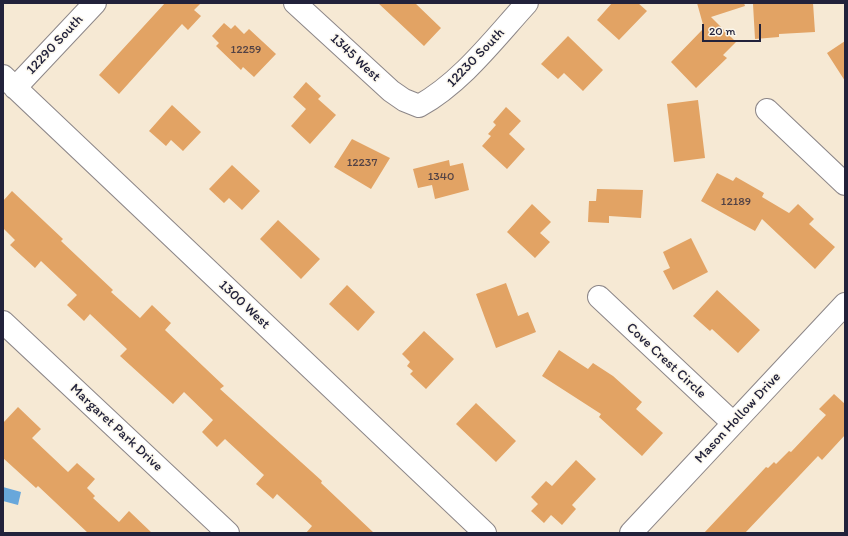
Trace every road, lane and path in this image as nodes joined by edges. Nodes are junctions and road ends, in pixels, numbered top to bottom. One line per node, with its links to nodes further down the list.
1 (95, 3): 4 (street, 12290 South)
2 (295, 3): 5 (street, 1345 West)
3 (527, 3): 5 (street, 12230 South)
4 (9, 82): 13 (street, 1300 West)
5 (419, 106)
6 (767, 110): 7 (street)
7 (845, 184)
8 (599, 298): 11 (street, Cove Crest Circle)
9 (845, 304): 11 (street, Mason Hollow Drive)
10 (3, 322): 12 (street, Margaret Park Drive)
11 (733, 423): 14 (street, Mason Hollow Drive)
12 (228, 533)
13 (485, 533)
14 (631, 533)

